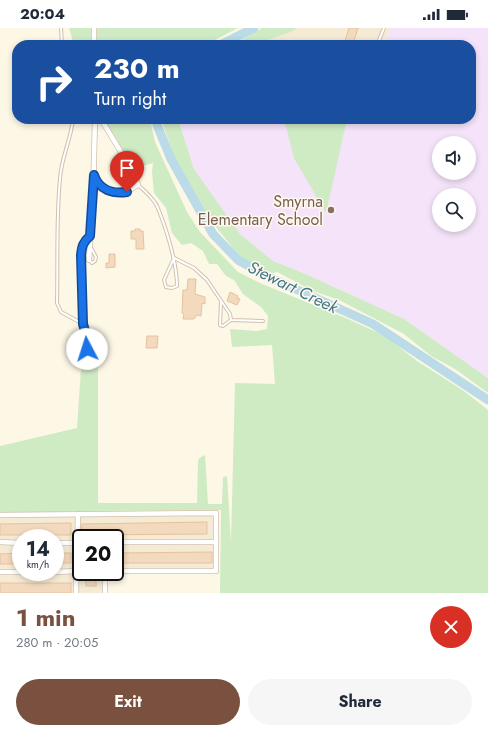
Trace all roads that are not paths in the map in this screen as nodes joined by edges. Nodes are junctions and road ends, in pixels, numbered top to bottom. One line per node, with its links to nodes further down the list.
1 (61, 28): 4 (lane)
2 (94, 28): 5 (street)
3 (384, 28): 6 (lane)
4 (62, 40)
5 (94, 40)
6 (379, 40)
7 (72, 124): 19 (lane)
8 (95, 124): 10 (street)
9 (104, 124): 11 (street)
10 (94, 175): 11 (street); 12 (street)
11 (138, 185): 14 (lane)
12 (90, 236): 13 (street); 19 (lane)
13 (90, 245): 15 (street); 15 (lane)
14 (174, 258): 14 (lane); 16 (lane)
15 (89, 260)
16 (221, 302): 17 (lane); 17 (lane)
17 (231, 320): 18 (lane)
18 (263, 321)
19 (83, 324): 20 (lane)
20 (104, 356)
21 (78, 514): 22 (street); 23 (street); 27 (street)
22 (0, 515)
23 (79, 529)
24 (0, 542): 25 (street)
25 (12, 542)
26 (124, 542): 27 (street)
27 (216, 542): 28 (street)
28 (124, 571)
29 (0, 572): 30 (street)
30 (12, 572)
31 (77, 581): 33 (street)
32 (105, 581): 34 (street)
33 (76, 593)
34 (105, 593)

